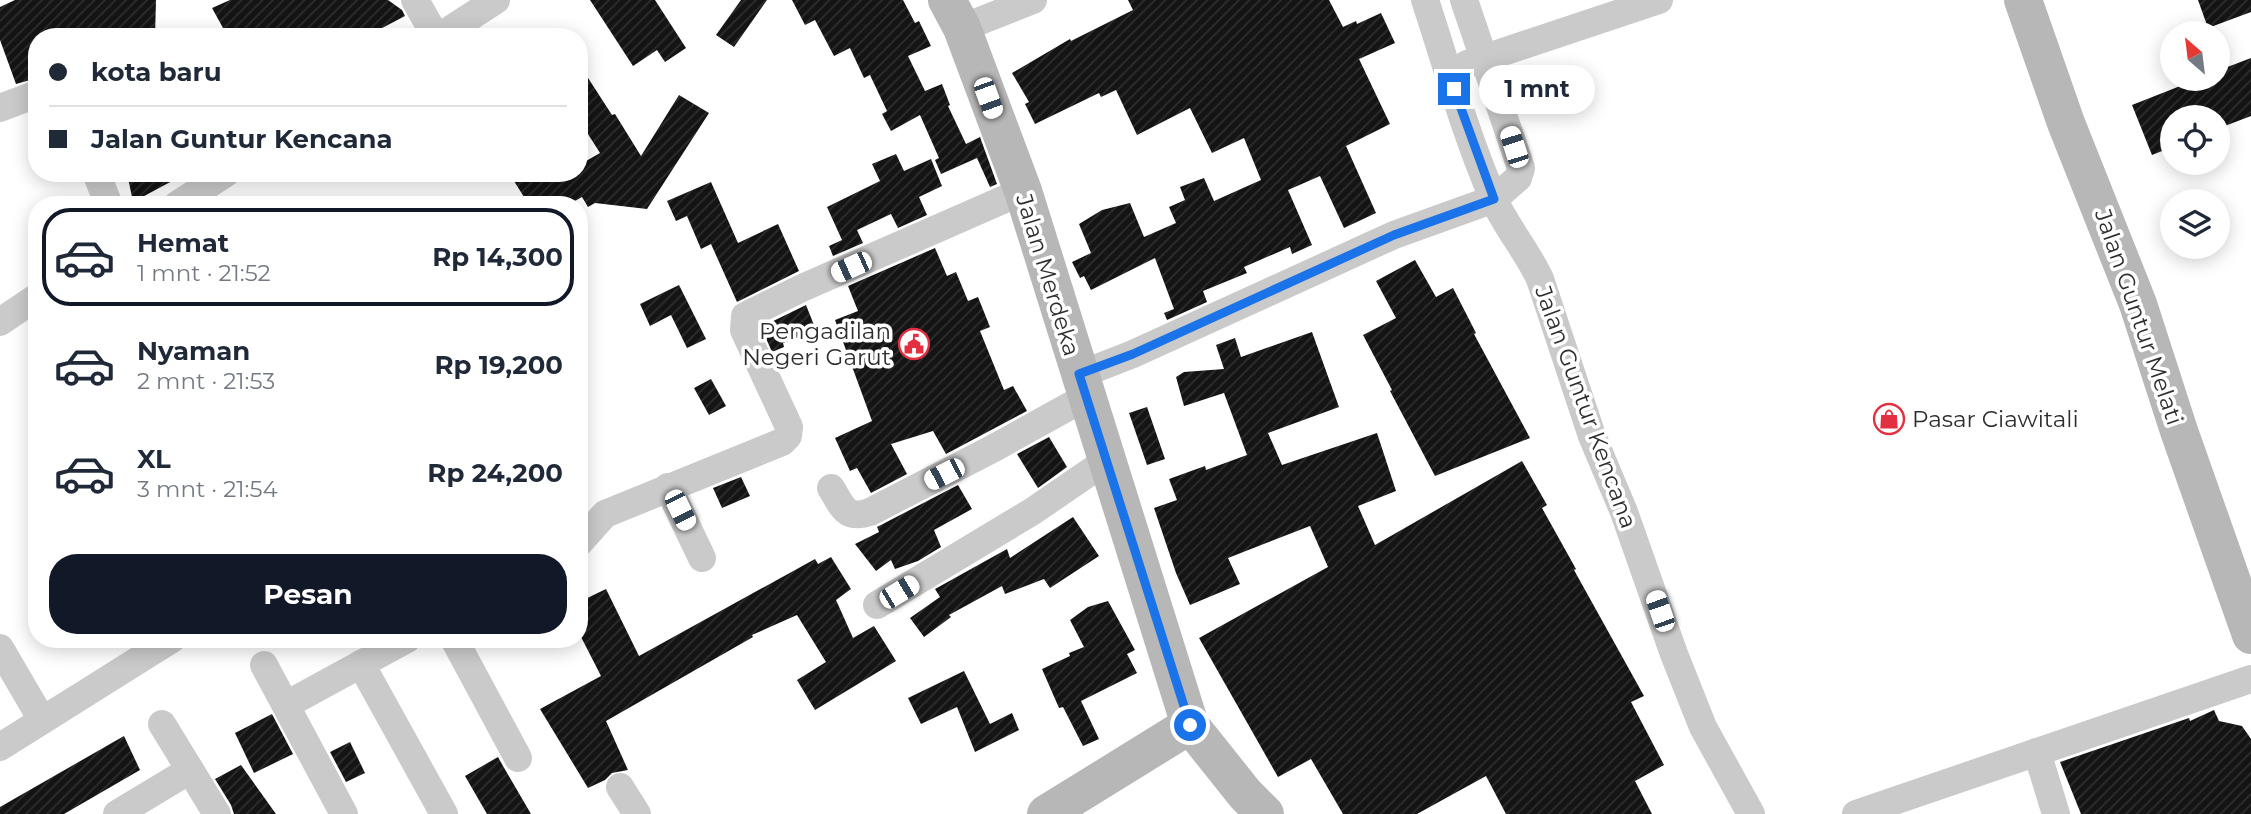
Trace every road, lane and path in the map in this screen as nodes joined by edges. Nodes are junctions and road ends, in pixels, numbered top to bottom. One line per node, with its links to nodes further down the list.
1 (415, 0): 9 (street)
2 (496, 0): 10 (street)
3 (1033, 0): 8 (street)
4 (1425, 0): 12 (street, Jalan Guntur Kencana)
5 (1464, 0): 11 (street)
6 (1659, 0): 11 (street)
7 (2023, 0): 28 (street, Jalan Guntur Melati)
8 (955, 14): 16 (street, Jalan Merdeka)
9 (432, 28)
10 (451, 28)
11 (1486, 58): 12 (street); 18 (street)
12 (1448, 71): 18 (street, Jalan Guntur Kencana)
13 (28, 97): 14 (street)
14 (0, 108)
15 (212, 182): 17 (street)
16 (1023, 191): 21 (street, Jalan Merdeka); 23 (street)
17 (191, 196)
18 (1494, 199): 21 (street); 52 (street, Jalan Guntur Kencana)
19 (28, 303): 20 (street)
20 (0, 322)
21 (1082, 386): 22 (street, Jalan Merdeka); 24 (street)
22 (1106, 461): 27 (street); 39 (street, Jalan Merdeka)
23 (668, 487): 25 (street); 26 (street)
24 (831, 488)
25 (588, 533)
26 (702, 558)
27 (877, 605)
28 (2251, 635)
29 (0, 648): 37 (street)
30 (158, 648): 37 (street)
31 (390, 648): 33 (street)
32 (459, 648): 42 (street)
33 (360, 664): 36 (street); 48 (street)
34 (264, 665): 36 (street)
35 (2251, 679): 41 (street)
36 (286, 705): 47 (street)
37 (42, 720): 40 (street)
38 (163, 724): 43 (street)
39 (1190, 725): 50 (street); 51 (street, Jalan Merdeka)
40 (0, 747)
41 (2037, 752): 53 (street); 54 (street)
42 (518, 758)
43 (190, 770): 45 (street); 46 (street)
44 (620, 787): 49 (street)
45 (117, 814)
46 (217, 814)
47 (344, 814)
48 (444, 814)
49 (637, 814)
50 (1046, 814)
51 (1265, 814)
52 (1751, 814)
53 (1859, 814)
54 (2056, 814)

